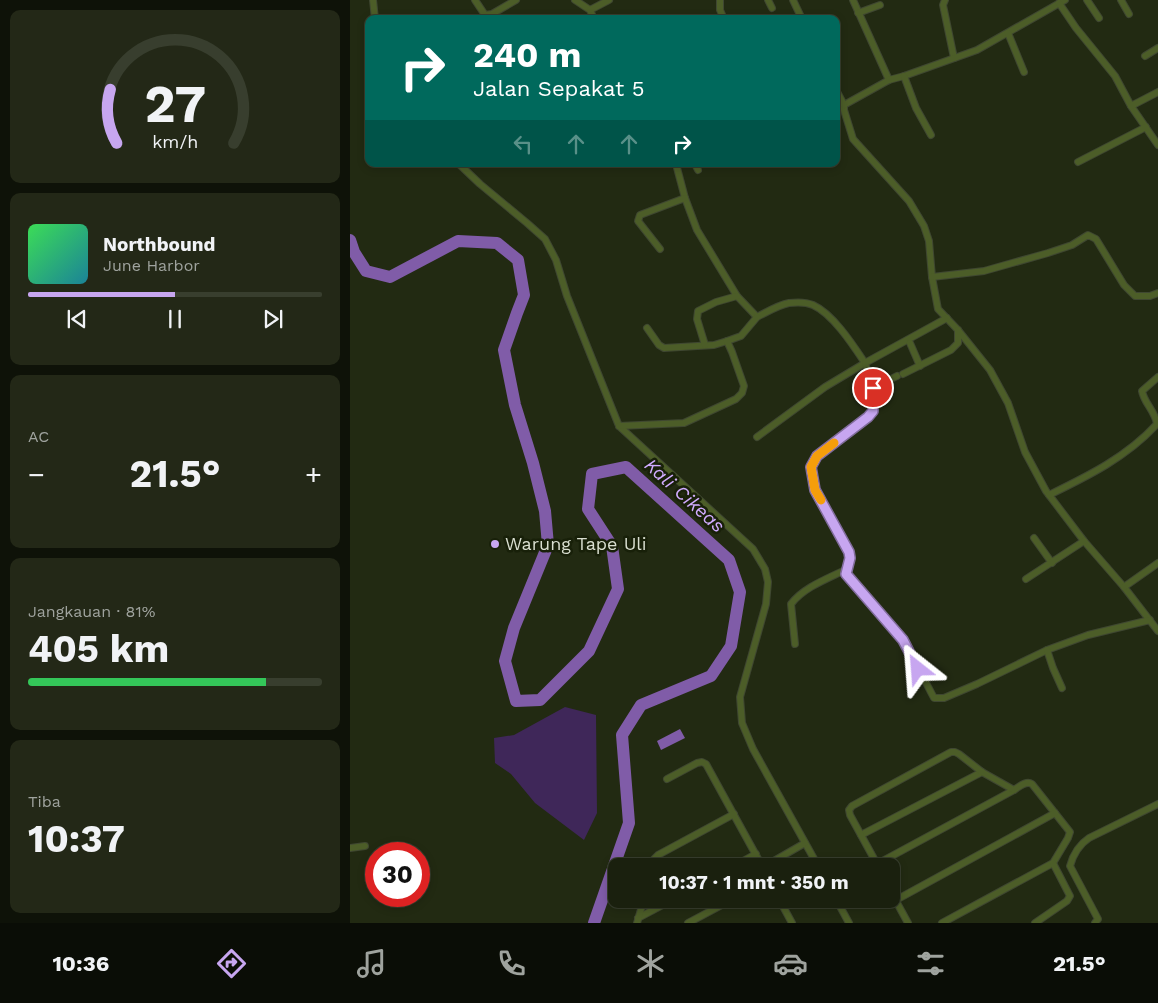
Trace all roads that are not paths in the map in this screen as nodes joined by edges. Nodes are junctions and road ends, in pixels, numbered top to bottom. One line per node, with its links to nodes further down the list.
1 (373, 0): 19 (street)
2 (475, 0): 3 (street)
3 (516, 0)
4 (575, 0): 16 (street)
5 (608, 0): 16 (street)
6 (720, 0): 21 (street)
7 (768, 0): 15 (street)
8 (793, 0): 22 (street)
9 (853, 0): 17 (street)
10 (945, 0): 27 (street)
11 (1087, 0): 23 (street)
12 (1121, 0): 18 (street)
13 (1062, 1): 24 (street); 32 (street)
14 (880, 5): 17 (street)
15 (772, 8)
16 (590, 10): 20 (street)
17 (858, 12): 30 (street)
18 (1129, 14)
19 (375, 15)
20 (592, 15)
21 (722, 15)
22 (800, 15)
23 (1098, 18)
24 (1008, 33): 27 (street); 28 (street)
25 (1158, 48): 26 (street)
26 (1145, 56)
27 (954, 58): 29 (street)
28 (1024, 72)
29 (904, 76): 30 (street); 35 (street)
30 (889, 80): 33 (street)
31 (1158, 92): 32 (street)
32 (1131, 106): 34 (street)
33 (841, 109): 42 (street)
34 (1146, 127): 36 (street); 37 (street)
35 (931, 135)
36 (1158, 145)
37 (1078, 162)
38 (462, 167): 57 (street)
39 (677, 167): 40 (street)
40 (684, 198): 41 (street); 44 (street)
41 (660, 249)
42 (932, 277): 43 (street); 46 (street)
43 (1158, 293)
44 (737, 296): 45 (street); 51 (street)
45 (757, 317): 49 (street); 52 (street)
46 (947, 318): 48 (street); 52 (street)
47 (647, 328): 51 (street)
48 (958, 330): 53 (street); 59 (street)
49 (726, 341): 51 (street); 57 (street)
50 (910, 343): 53 (street)
51 (705, 345)
52 (865, 363): 55 (street); 58 (street)
53 (920, 366): 55 (street)
54 (1158, 378): 56 (street)
55 (873, 388): 64 (street)
56 (1157, 424): 59 (street)
57 (619, 426): 79 (street)
58 (757, 437)
59 (1049, 495): 61 (street)
60 (1034, 538): 62 (street)
61 (1084, 541): 62 (street); 66 (street)
62 (1052, 563): 65 (street)
63 (1158, 563): 66 (street)
64 (846, 569): 69 (street); 70 (street)
65 (1026, 579)
66 (1124, 587): 67 (street)
67 (1150, 620): 68 (street); 70 (street)
68 (1158, 631)
69 (795, 644)
70 (1046, 650): 71 (street)
71 (1062, 688)
72 (982, 772): 74 (street); 78 (street); 78 (street)
73 (667, 779): 77 (street)
74 (1014, 790): 76 (street); 89 (street)
75 (1158, 804): 104 (street)
76 (1055, 813): 90 (street); 91 (street)
77 (734, 814): 82 (street); 83 (street)
78 (860, 835): 88 (street)
79 (805, 844): 86 (street); 87 (street)
80 (365, 846): 81 (street)
81 (350, 848)
82 (756, 854): 84 (street); 85 (street)
83 (655, 858)
84 (749, 858)
85 (759, 858)
86 (779, 858)
87 (813, 858)
88 (873, 858)
89 (890, 858)
90 (1053, 864): 102 (street); 103 (street)
91 (900, 898)
92 (659, 908): 97 (street)
93 (716, 908): 99 (street)
94 (783, 908): 98 (street)
95 (841, 908): 100 (street)
96 (900, 908): 101 (street)
97 (638, 920)
98 (790, 922)
99 (688, 923)
100 (849, 923)
101 (908, 923)
102 (942, 923)
103 (1035, 923)
104 (1095, 923)

